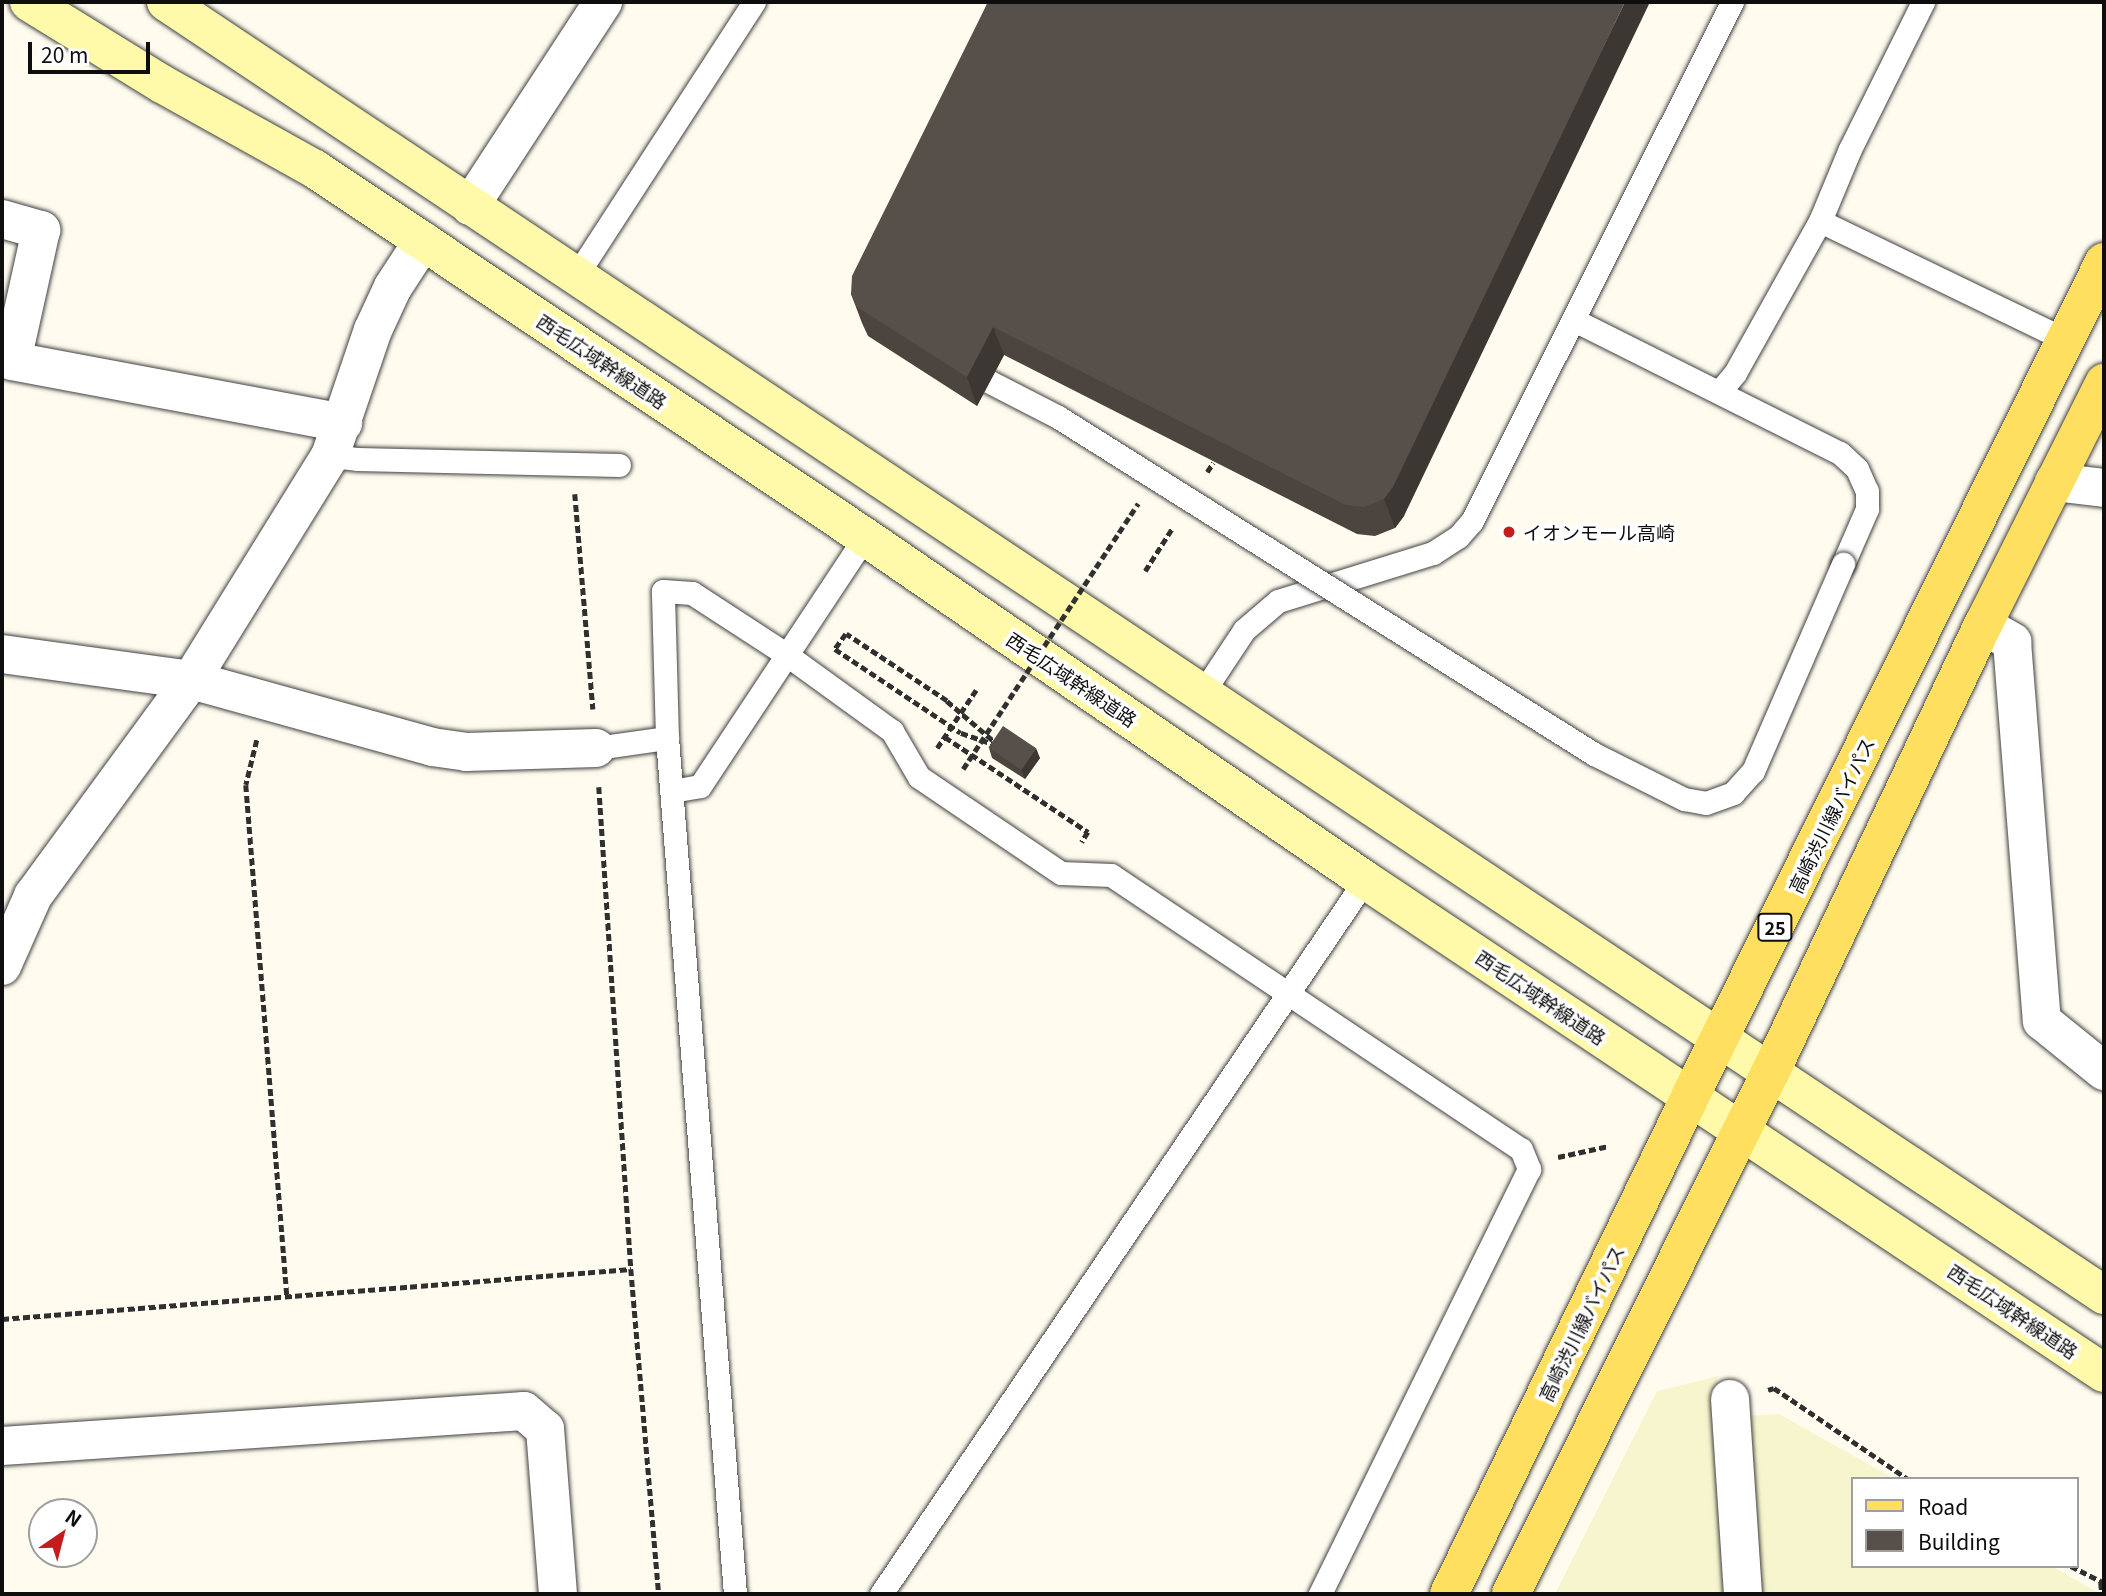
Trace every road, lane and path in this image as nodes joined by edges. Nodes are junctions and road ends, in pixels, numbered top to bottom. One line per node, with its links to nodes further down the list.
1 (29, 2): 10 (street, 西毛広域幹線道路)
2 (166, 2): 7 (street)
3 (603, 2): 7 (street)
4 (754, 2): 12 (lane)
5 (1732, 2): 13 (lane)
6 (1923, 2): 9 (lane)
7 (470, 206): 12 (street)
8 (2, 219): 18 (street)
9 (1820, 220): 14 (lane); 17 (lane)
10 (423, 241): 18 (street); 24 (street, 西毛広域幹線道路)
11 (2104, 262): 14 (main road, 高崎渋川線バイパス / 25)
12 (576, 276): 30 (street)
13 (1574, 320): 17 (lane); 30 (lane)
14 (2066, 340): 44 (main road, 高崎渋川線バイパス / 25)
15 (990, 382): 17 (lane, bridge)
16 (2104, 383): 21 (main road)
17 (1720, 391)
18 (337, 439): 19 (lane); 28 (street)
19 (572, 462): 20 (lane); 36 (path)
20 (620, 465)
21 (2054, 482): 22 (street); 25 (main road)
22 (2104, 488)
23 (1140, 501): 35 (path, bridge)
24 (865, 537): 27 (lane); 41 (street, 西毛広域幹線道路)
25 (1983, 625): 45 (main road); 46 (street)
26 (2, 654): 28 (street)
27 (787, 655): 34 (lane); 39 (lane); 43 (lane)
28 (191, 680): 31 (street); 42 (street)
29 (976, 690): 32 (path)
30 (1203, 692): 44 (street)
31 (266, 704): 36 (street); 53 (path)
32 (961, 713): 33 (path); 35 (path, bridge); 35 (path, bridge)
33 (944, 737): 37 (path); 40 (path)
34 (667, 738): 36 (lane); 39 (lane)
35 (981, 741): 38 (path, bridge)
36 (596, 748): 51 (path)
37 (932, 755)
38 (963, 769)
39 (672, 791): 63 (lane)
40 (1078, 849)
41 (1365, 880): 43 (lane); 47 (street, 西毛広域幹線道路)
42 (2, 966)
43 (1287, 992): 50 (lane); 64 (lane)
44 (1721, 1037): 45 (street); 47 (main road, 高崎渋川線バイパス / 25)
45 (1771, 1071): 48 (main road); 52 (street)
46 (2104, 1071)
47 (1690, 1097): 48 (street, 西毛広域幹線道路); 66 (main road, 高崎渋川線バイパス / 25)
48 (1742, 1130): 55 (street, 西毛広域幹線道路); 67 (main road)
49 (1609, 1146): 50 (path)
50 (1527, 1164): 65 (lane)
51 (631, 1269): 53 (path); 62 (path)
52 (2104, 1295)
53 (287, 1296): 54 (path)
54 (2, 1319)
55 (2104, 1373)
56 (1730, 1399): 58 (path); 68 (street)
57 (2, 1446): 61 (street)
58 (1905, 1477)
59 (2075, 1568): 60 (path)
60 (2103, 1582): 69 (path)
61 (558, 1594)
62 (659, 1594)
63 (735, 1594)
64 (881, 1594)
65 (1320, 1594)
66 (1449, 1594)
67 (1511, 1594)
68 (1743, 1594)
69 (2102, 1594)

